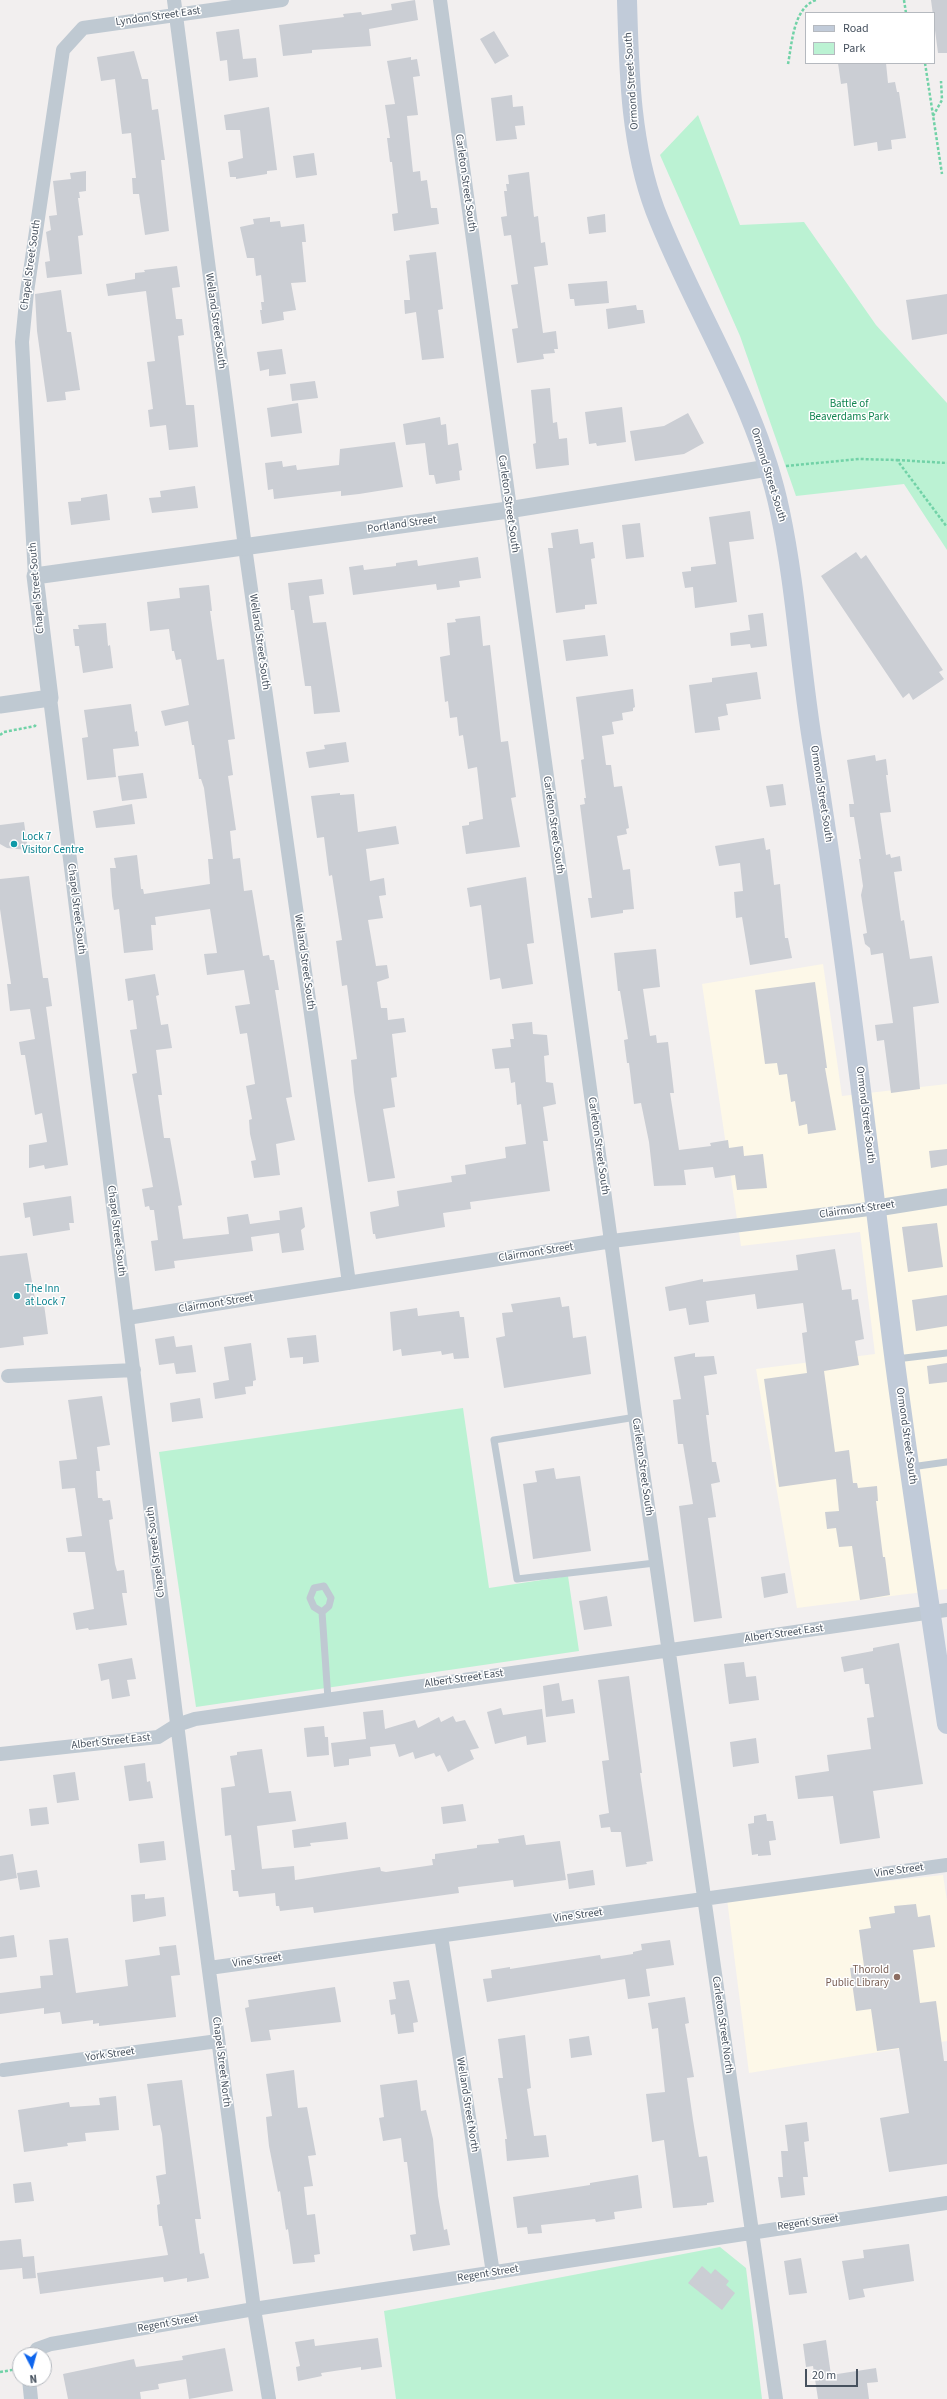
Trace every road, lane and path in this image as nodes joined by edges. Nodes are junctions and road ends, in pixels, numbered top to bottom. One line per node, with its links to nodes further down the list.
1 (174, 0): 8 (street, Welland Street South)
2 (282, 0): 8 (street, Lyndon Street East)
3 (440, 0): 18 (street, Carleton Street South)
4 (627, 0): 17 (main road, Ormond Street South)
5 (816, 0): 10 (path)
6 (904, 0): 7 (path)
7 (906, 12)
8 (175, 15): 9 (street, Lyndon Street East); 20 (street, Welland Street South)
9 (82, 28): 21 (street, Chapel Street South)
10 (788, 64)
11 (925, 64): 13 (path)
12 (940, 82): 13 (path)
13 (933, 116): 14 (path)
14 (942, 174)
15 (897, 460): 16 (path); 17 (path); 19 (path)
16 (947, 463)
17 (768, 468): 18 (street, Portland Street); 26 (main road, Ormond Street South)
18 (508, 510): 20 (street, Portland Street); 27 (street, Carleton Street South)
19 (947, 527)
20 (245, 547): 21 (street, Portland Street); 28 (street, Welland Street South)
21 (35, 576): 22 (street, Chapel Street South)
22 (50, 698): 23 (street); 24 (path); 29 (street, Chapel Street South)
23 (0, 704)
24 (0, 735)
25 (947, 1197): 26 (street, Clairmont Street)
26 (876, 1208): 27 (street, Clairmont Street); 31 (main road, Ormond Street South)
27 (612, 1241): 28 (street, Clairmont Street); 34 (street, Carleton Street South)
28 (349, 1282): 29 (street, Clairmont Street)
29 (127, 1318): 32 (street, Chapel Street South)
30 (947, 1353): 31 (lane)
31 (895, 1359): 36 (main road, Ormond Street South)
32 (134, 1370): 33 (street); 43 (street, Chapel Street South)
33 (8, 1376)
34 (636, 1417): 37 (street, Carleton Street South); 37 (lane)
35 (947, 1462): 36 (lane)
36 (911, 1467): 38 (main road, Ormond Street South)
37 (655, 1563): 40 (street, Carleton Street South)
38 (939, 1611): 40 (street, Albert Street East); 42 (main road, Ormond Street South)
39 (322, 1612): 41 (lane)
40 (668, 1650): 41 (street, Albert Street East); 46 (street, Carleton Street North)
41 (328, 1699): 43 (street, Albert Street East)
42 (947, 1724)
43 (177, 1725): 44 (street, Albert Street East); 48 (street, Chapel Street North)
44 (0, 1754)
45 (947, 1865): 46 (street, Vine Street)
46 (703, 1898): 47 (street, Vine Street); 52 (street, Carleton Street North)
47 (441, 1936): 48 (street, Vine Street); 53 (street, Welland Street North)
48 (209, 1968): 49 (street, Chapel Street North)
49 (218, 2041): 50 (street, York Street); 54 (street, Chapel Street North)
50 (3, 2070)
51 (947, 2203): 52 (street, Regent Street)
52 (752, 2232): 53 (street, Regent Street); 61 (street, Carleton Street North)
53 (493, 2273): 54 (street, Regent Street)
54 (254, 2309): 55 (street, Regent Street); 60 (street, Chapel Street North)
55 (43, 2347)
56 (12, 2370): 57 (path)
57 (0, 2372)
58 (30, 2387): 59 (street)
59 (31, 2399)
60 (269, 2399)
61 (776, 2399)

